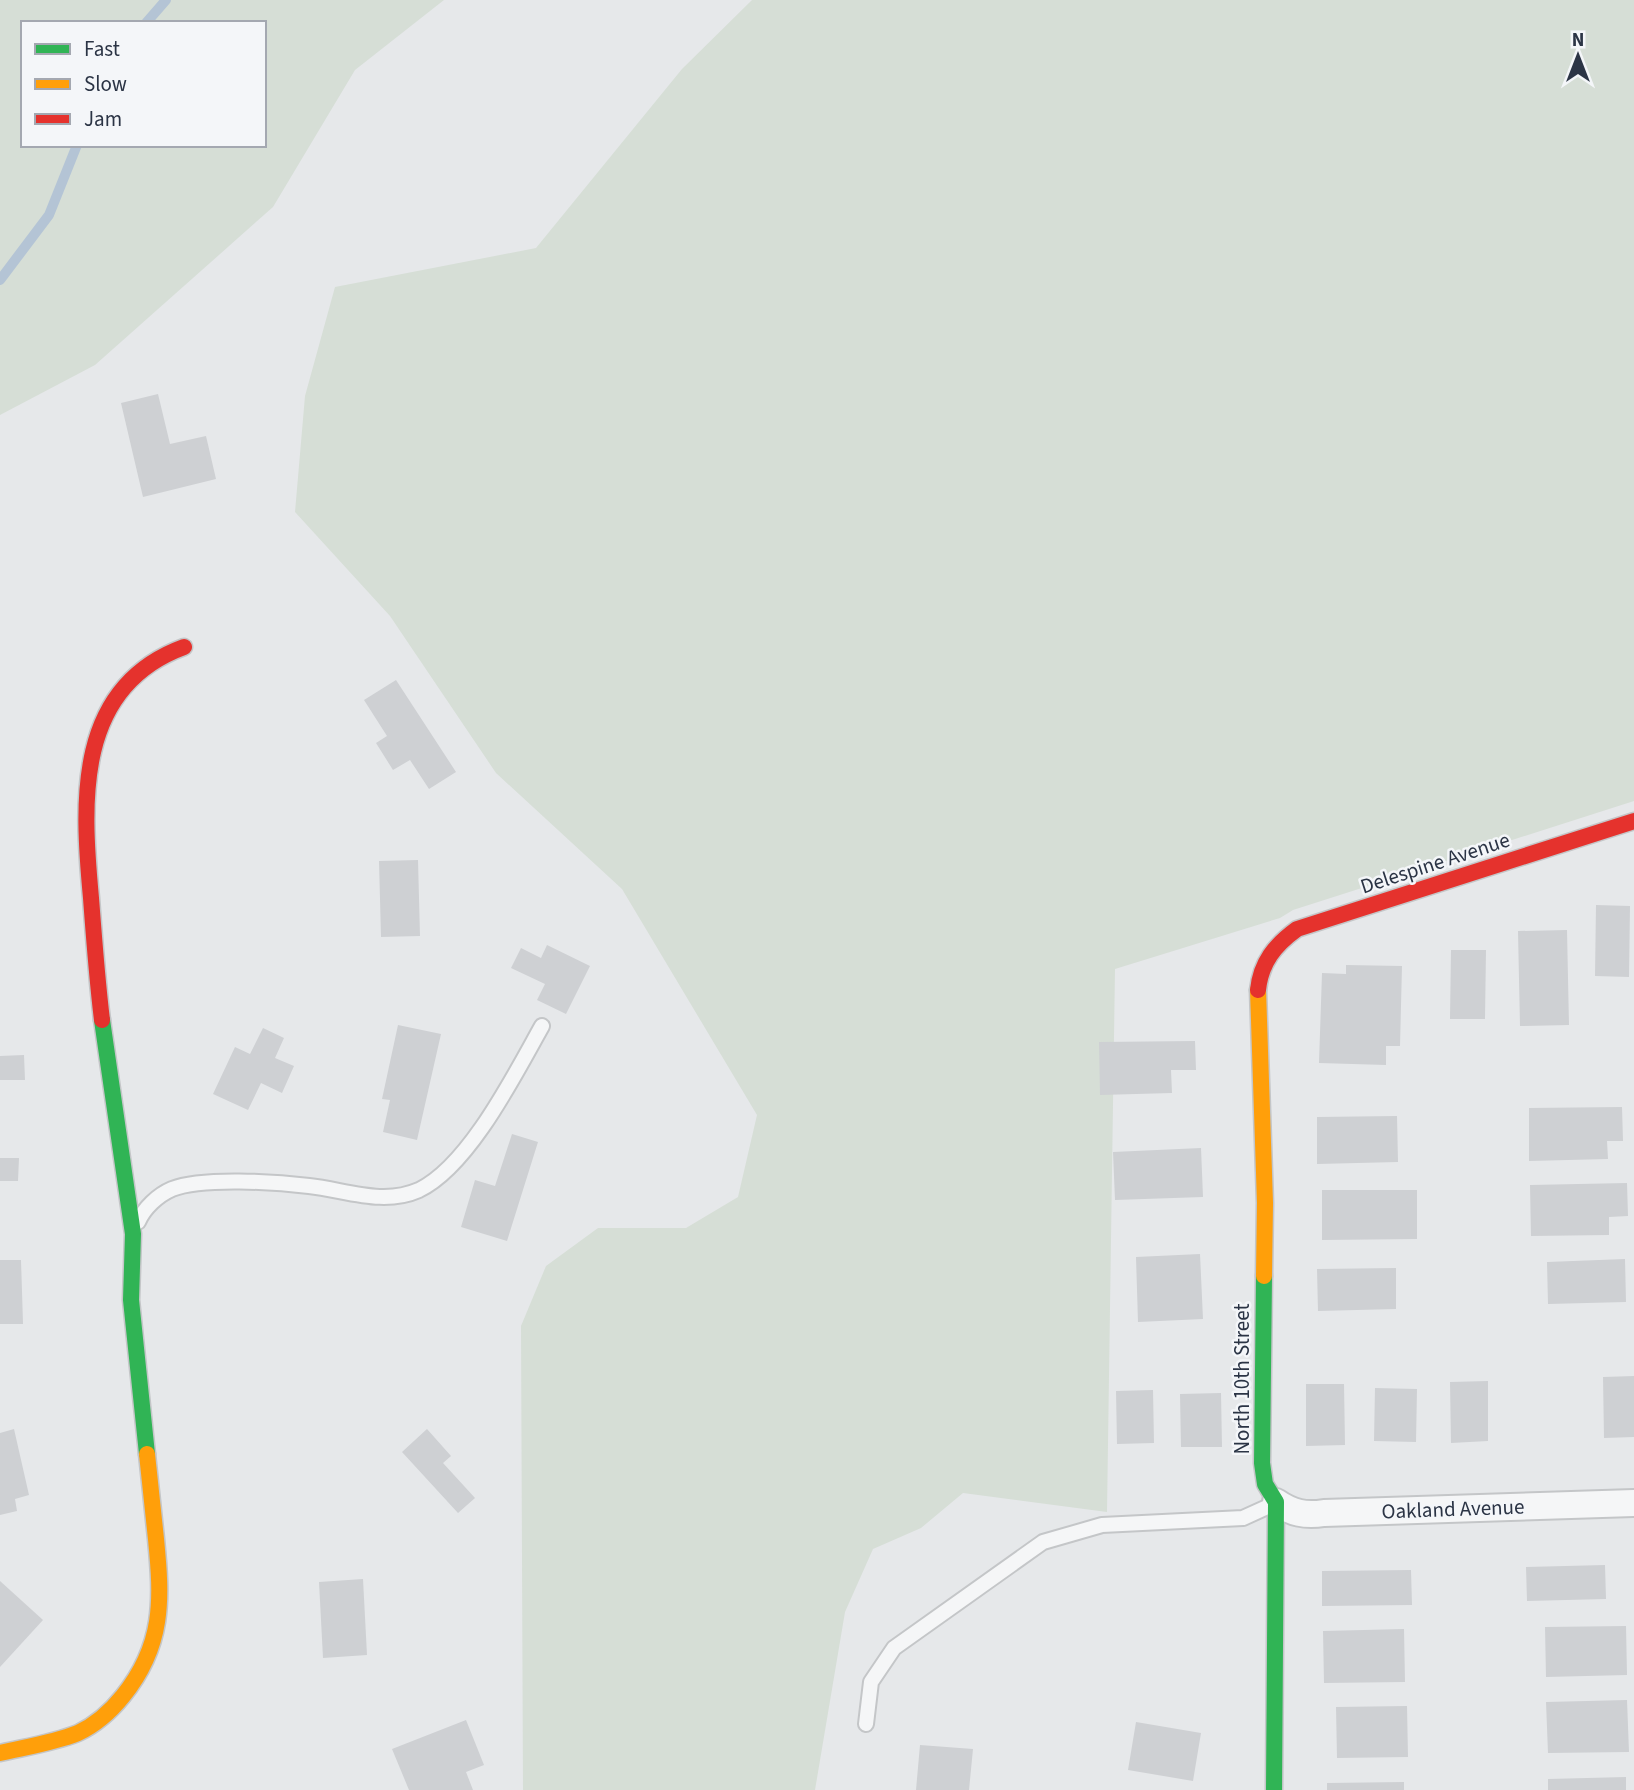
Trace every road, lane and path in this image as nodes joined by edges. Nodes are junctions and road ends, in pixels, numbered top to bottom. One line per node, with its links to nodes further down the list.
1 (184, 647): 5 (street)
2 (1634, 821): 3 (street, Delespine Avenue)
3 (1262, 966): 6 (street, North 10th Street)
4 (542, 1026): 5 (lane)
5 (133, 1234): 9 (street)
6 (1276, 1503): 7 (street, Oakland Avenue); 8 (lane); 10 (street, North 10th Street)
7 (1634, 1503)
8 (866, 1724)
9 (0, 1754)
10 (1274, 1790)

